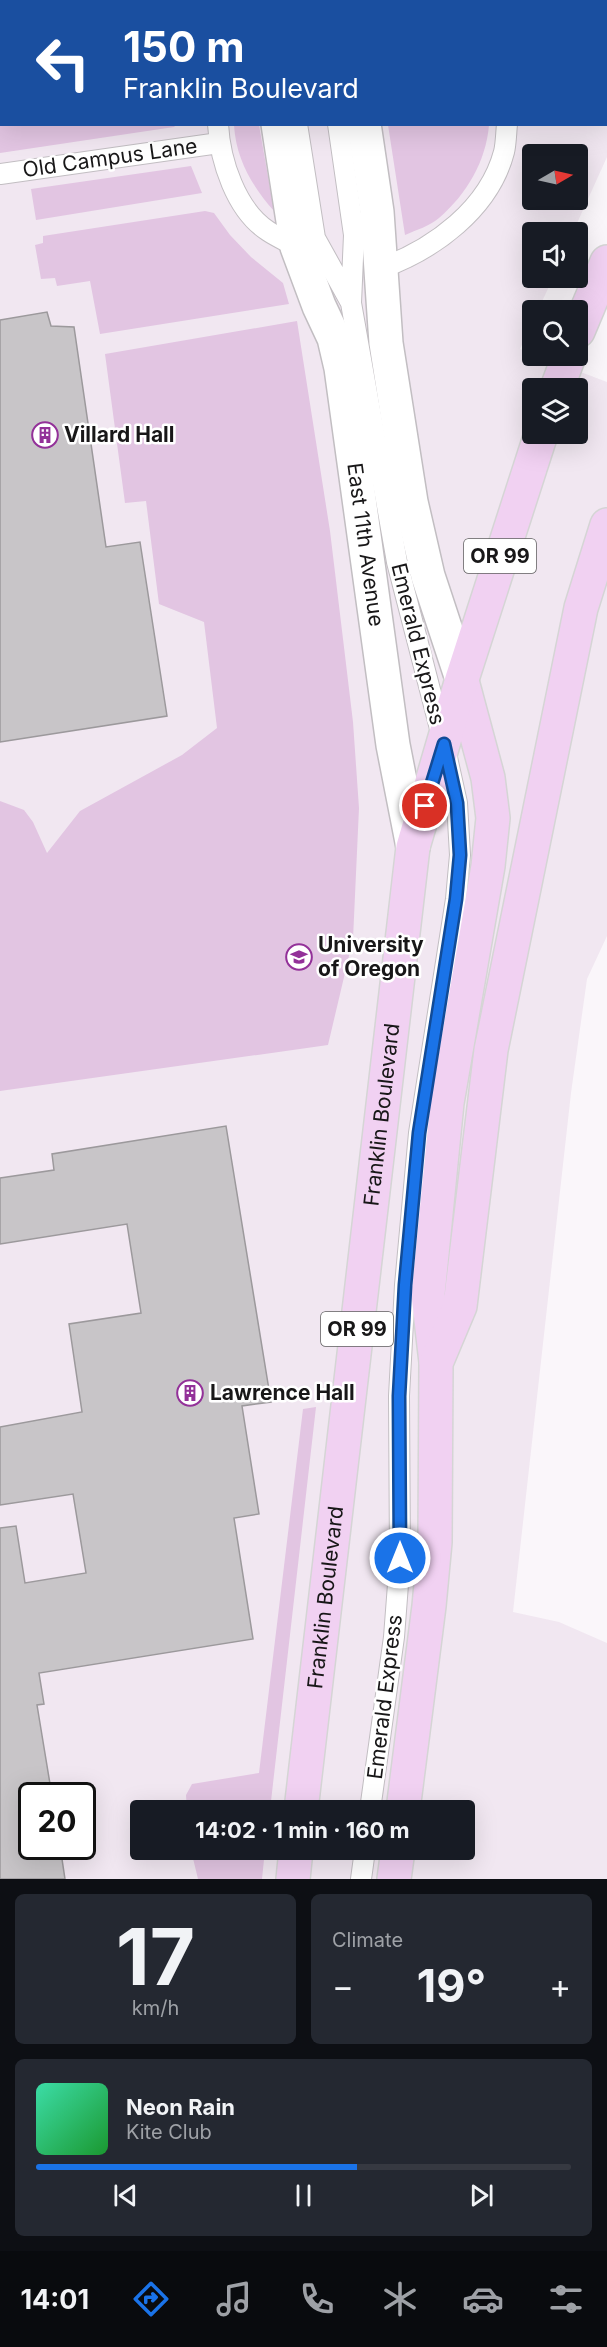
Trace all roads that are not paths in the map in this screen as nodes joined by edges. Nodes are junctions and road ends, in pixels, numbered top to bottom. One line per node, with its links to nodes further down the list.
1 (278, 126): 8 (main road, East 11th Avenue)
2 (297, 126): 11 (lane, Emerald Express)
3 (338, 126): 11 (lane, Emerald Express)
4 (364, 126): 10 (main road)
5 (507, 126): 10 (lane)
6 (219, 134): 7 (lane, Old Campus Lane); 8 (lane)
7 (0, 174)
8 (297, 247): 17 (main road, East 11th Avenue)
9 (607, 262): 12 (main road)
10 (382, 268): 15 (main road)
11 (351, 303): 16 (lane, Emerald Express)
12 (588, 307)
13 (538, 444): 15 (main road, Franklin Boulevard / OR 99)
14 (607, 525): 18 (main road)
15 (462, 680): 16 (main road, Franklin Boulevard / OR 99); 18 (main road)
16 (444, 744): 17 (main road, Franklin Boulevard / OR 99); 20 (lane, Emerald Express)
17 (413, 847): 19 (main road, Franklin Boulevard / OR 99)
18 (436, 1364): 21 (main road)
19 (302, 1800)
20 (371, 1800)
21 (404, 1800)
22 (295, 1860): 25 (main road)
23 (364, 1860): 26 (lane)
24 (397, 1860): 27 (main road)
25 (293, 1879)
26 (361, 1879)
27 (394, 1879)

